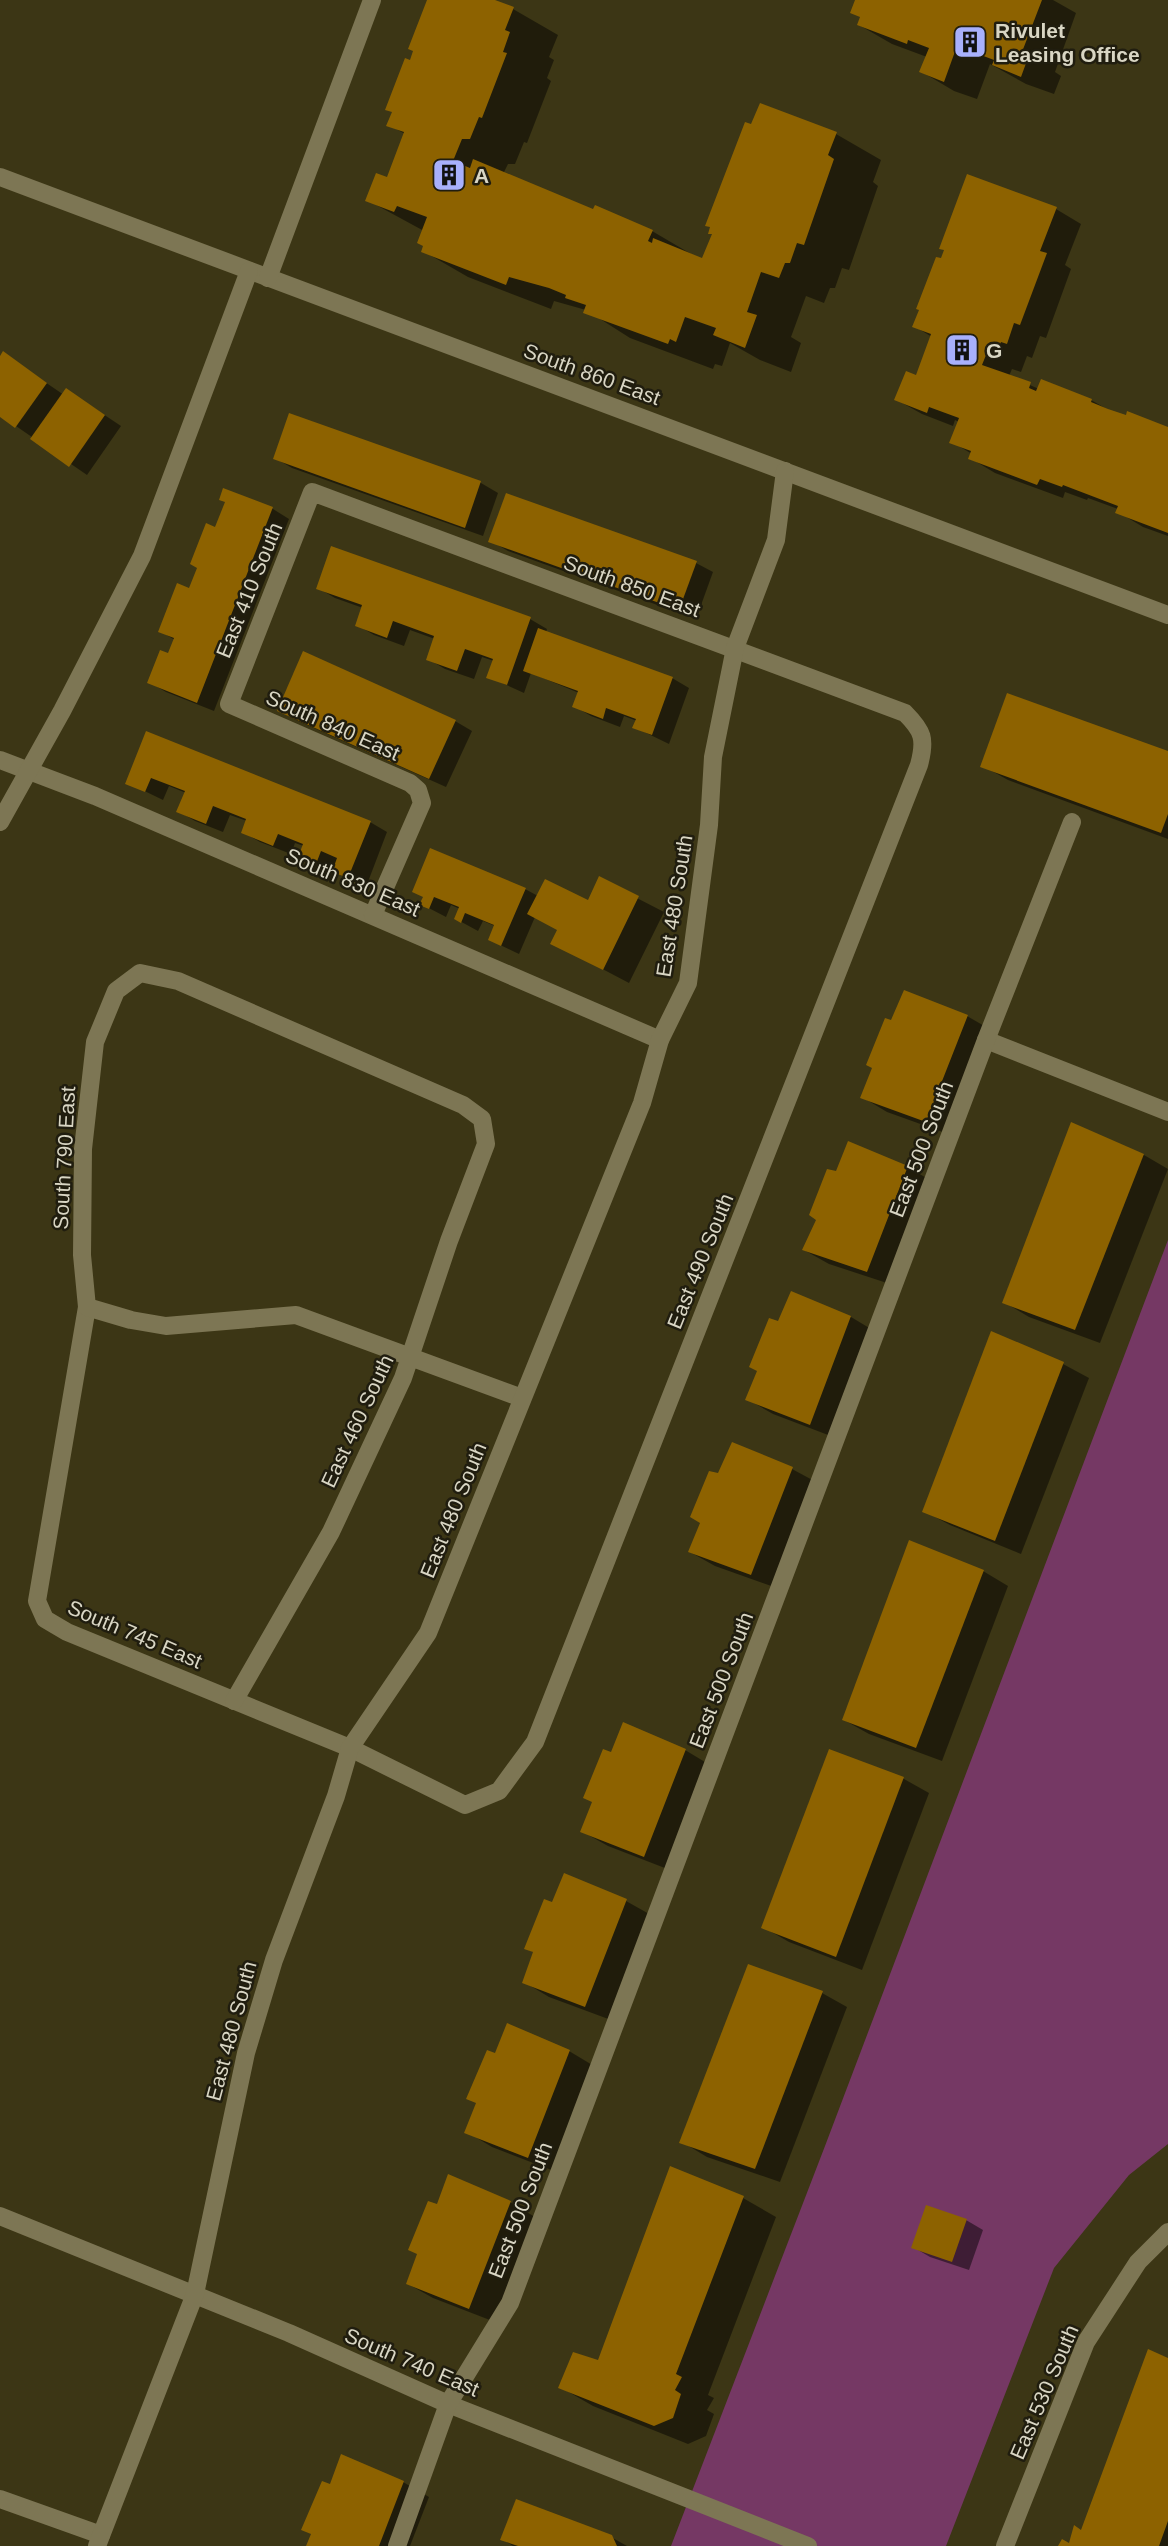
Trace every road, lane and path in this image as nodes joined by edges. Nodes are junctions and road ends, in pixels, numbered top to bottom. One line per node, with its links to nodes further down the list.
1 (372, 0): 4 (street)
2 (0, 177): 3 (street, South 860 East)
3 (249, 271): 4 (street, South 860 East); 12 (street)
4 (268, 278): 5 (street, South 860 East)
5 (785, 471): 7 (street, South 860 East); 8 (street, East 480 South)
6 (312, 492): 8 (street, South 850 East); 9 (street, East 410 South)
7 (1168, 615)
8 (735, 648): 10 (street, South 850 East); 16 (street, East 480 South)
9 (229, 704): 15 (street, South 840 East)
10 (924, 738): 25 (street, East 490 South)
11 (0, 760): 12 (street)
12 (27, 771): 13 (street); 15 (street, South 830 East)
13 (0, 822)
14 (1072, 822): 17 (street, East 500 South)
15 (373, 915): 16 (street, South 830 East)
16 (660, 1040): 22 (street, East 480 South)
17 (986, 1040): 18 (street); 29 (street, East 500 South)
18 (1168, 1112)
19 (486, 1144): 20 (street, South 790 East); 21 (street, East 460 South)
20 (87, 1307): 21 (street); 23 (street, South 745 East)
21 (411, 1357): 22 (street); 23 (street, East 460 South)
22 (522, 1398): 24 (street, East 480 South)
23 (234, 1701): 24 (street, South 745 East)
24 (350, 1748): 25 (street, South 745 East); 28 (street, East 480 South)
25 (499, 1791)
26 (0, 2216): 28 (street, South 740 East)
27 (1168, 2232): 34 (street, East 530 South)
28 (195, 2294): 29 (street, South 740 East); 31 (street, East 480 South)
29 (448, 2404): 32 (street, East 500 South); 33 (street, South 740 East)
30 (0, 2499): 31 (street)
31 (99, 2541)
32 (397, 2546)
33 (808, 2546)
34 (1005, 2546)

